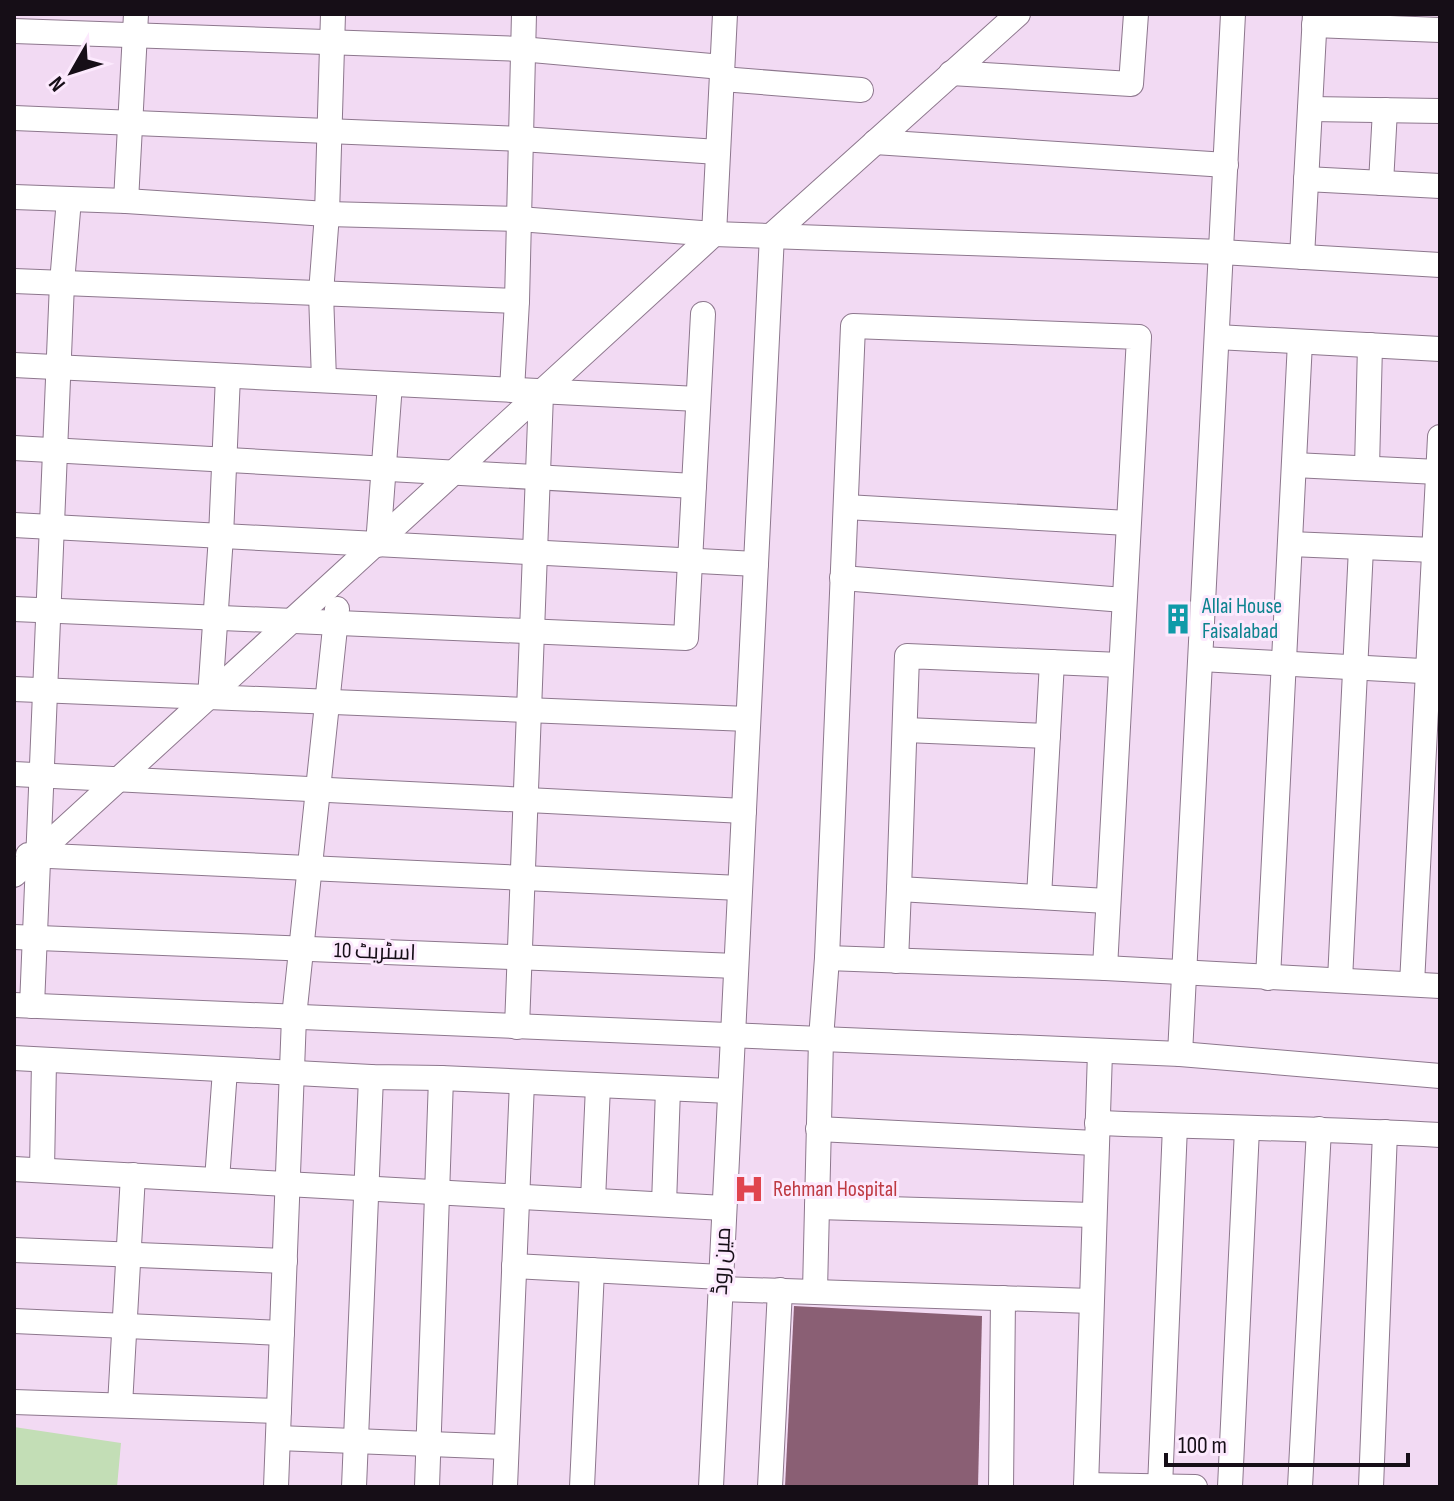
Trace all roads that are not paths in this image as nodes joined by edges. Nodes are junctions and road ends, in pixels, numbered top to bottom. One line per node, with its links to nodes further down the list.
1 (333, 14): 12 (street)
2 (524, 14): 13 (street)
3 (725, 14): 14 (street)
4 (1018, 14): 15 (street)
5 (1136, 14): 15 (street)
6 (1233, 14): 26 (street)
7 (1314, 20): 8 (street); 17 (street)
8 (1388, 21): 10 (street)
9 (135, 25): 11 (street); 12 (street); 21 (street)
10 (1440, 30)
11 (14, 31)
12 (332, 43): 13 (street); 22 (street)
13 (521, 49): 14 (street); 23 (street)
14 (722, 73): 16 (street); 25 (street)
15 (951, 73): 24 (street)
16 (861, 90)
17 (1310, 109): 18 (street); 27 (street)
18 (1385, 110): 19 (street); 28 (street)
19 (1440, 111)
20 (14, 118): 21 (street)
21 (129, 123): 22 (street); 32 (street)
22 (329, 132): 23 (street); 33 (street)
23 (521, 139): 25 (street); 34 (street)
24 (875, 142): 26 (street); 36 (street)
25 (718, 152): 35 (street)
26 (1226, 165): 37 (street)
27 (1306, 179): 28 (street); 38 (street)
28 (1381, 183): 29 (street)
29 (1440, 186)
30 (14, 197): 31 (street)
31 (69, 199): 32 (street); 41 (street)
32 (126, 201): 33 (street)
33 (327, 214): 34 (street); 42 (street)
34 (519, 219): 35 (street); 43 (street)
35 (714, 234): 36 (street); 55 (street)
36 (772, 235): 37 (street); 79 (street, مین روڈ)
37 (1221, 252): 38 (street); 45 (street)
38 (1302, 257): 39 (street)
39 (1440, 265)
40 (14, 281): 41 (street)
41 (62, 283): 42 (street); 50 (street)
42 (321, 293): 43 (street); 52 (street)
43 (517, 301): 54 (street)
44 (703, 314): 56 (street)
45 (1217, 337): 46 (street); 89 (street)
46 (1300, 342): 47 (street); 61 (street)
47 (1370, 345): 48 (street); 62 (street)
48 (1440, 349)
49 (14, 365): 50 (street)
50 (59, 367): 51 (street); 59 (street)
51 (228, 376): 52 (street); 60 (street)
52 (324, 380): 53 (street)
53 (390, 384): 54 (street); 63 (street)
54 (512, 390): 55 (street)
55 (542, 393): 56 (street); 65 (street); 66 (street)
56 (698, 399): 67 (street)
57 (1440, 437): 64 (street)
58 (14, 448): 59 (street)
59 (55, 451): 60 (street); 71 (street)
60 (224, 460): 63 (street); 72 (street)
61 (1294, 465): 62 (street); 73 (street)
62 (1367, 468): 64 (street)
63 (384, 469): 65 (street); 74 (street)
64 (1438, 472): 76 (street)
65 (455, 473): 66 (street); 74 (street)
66 (538, 478): 67 (street); 77 (street)
67 (694, 486): 78 (street)
68 (846, 507): 69 (street); 69 (street); 80 (street)
69 (1128, 523): 82 (street)
70 (14, 525): 71 (street)
71 (52, 527): 72 (street); 84 (street)
72 (221, 536): 74 (street); 85 (street)
73 (1290, 544): 75 (street); 91 (street)
74 (378, 545): 77 (street); 81 (street)
75 (1361, 548): 76 (street); 93 (street)
76 (1434, 550): 94 (street)
77 (535, 553): 78 (street); 88 (street)
78 (690, 561): 79 (street); 88 (street)
79 (756, 564): 100 (street, مین روڈ)
80 (842, 578): 82 (street); 120 (street)
81 (340, 579): 86 (street); 87 (street)
82 (1124, 600): 92 (street)
83 (14, 609): 84 (street)
84 (49, 610): 85 (street); 96 (street)
85 (214, 617): 86 (street); 97 (street)
86 (294, 621): 87 (street); 97 (street)
87 (335, 623): 88 (street); 98 (street)
88 (532, 631): 99 (street)
89 (1201, 659): 91 (street); 124 (street)
90 (1052, 662): 92 (street); 101 (street); 102 (street)
91 (1284, 663): 93 (street); 125 (street)
92 (1120, 665): 116 (street)
93 (1354, 667): 94 (street); 126 (street)
94 (1434, 672): 127 (street)
95 (14, 689): 96 (street)
96 (45, 691): 97 (street); 104 (street)
97 (210, 697): 98 (street); 105 (street)
98 (327, 702): 99 (street); 106 (street)
99 (529, 710): 100 (street); 107 (street)
100 (748, 719): 108 (street, مین روڈ)
101 (906, 730): 102 (street); 114 (street)
102 (1048, 736): 115 (street)
103 (14, 774): 104 (street)
104 (41, 776): 105 (street); 109 (street)
105 (119, 780): 106 (street); 109 (street)
106 (318, 790): 107 (street); 110 (street)
107 (526, 800): 108 (street); 112 (street)
108 (744, 811): 113 (street, مین روڈ)
109 (32, 854): 110 (street); 111 (street); 117 (street)
110 (310, 869): 112 (street); 118 (street)
111 (14, 875)
112 (523, 878): 113 (street); 119 (street)
113 (740, 888): 122 (street, مین روڈ)
114 (899, 889): 115 (street); 121 (street)
115 (1039, 897): 116 (street)
116 (1107, 901): 123 (street)
117 (24, 938): 118 (street, اسٹریٹ 10); 129 (street)
118 (301, 949): 119 (street, اسٹریٹ 10); 130 (street)
119 (520, 958): 122 (street, اسٹریٹ 10); 131 (street)
120 (827, 958): 121 (street); 133 (street)
121 (896, 961): 123 (street)
122 (736, 966): 132 (street, مین روڈ)
123 (1105, 968): 124 (street)
124 (1184, 973): 125 (street); 135 (street)
125 (1268, 978): 126 (street)
126 (1340, 980): 127 (street)
127 (1412, 984): 128 (street)
128 (1440, 986)
129 (23, 1006): 130 (street)
130 (294, 1017): 131 (street); 139 (street)
131 (517, 1027): 132 (street)
132 (733, 1036): 133 (street); 146 (street, مین روڈ)
133 (821, 1039): 134 (street); 148 (street)
134 (1100, 1052): 135 (street); 152 (street)
135 (1180, 1054): 140 (street)
136 (14, 1058): 137 (street)
137 (44, 1061): 138 (street); 155 (street)
138 (225, 1070): 139 (street); 157 (street)
139 (292, 1074): 141 (street); 158 (street)
140 (1440, 1076)
141 (371, 1077): 142 (street); 159 (street)
142 (441, 1078): 143 (street); 160 (street)
143 (522, 1082): 144 (street); 161 (street)
144 (598, 1086): 145 (street); 162 (street)
145 (668, 1089): 146 (street); 163 (street)
146 (730, 1091): 165 (street, مین روڈ)
147 (1175, 1126): 149 (street); 152 (street); 196 (street)
148 (818, 1129): 152 (street); 164 (street)
149 (1247, 1129): 150 (street); 198 (street)
150 (1319, 1129): 151 (street); 199 (street)
151 (1385, 1132): 153 (street); 200 (street)
152 (1096, 1133): 166 (street)
153 (1440, 1135)
154 (14, 1169): 155 (street)
155 (42, 1170): 156 (street)
156 (133, 1175): 157 (street); 168 (street)
157 (217, 1180): 158 (street)
158 (288, 1184): 159 (street); 169 (street)
159 (366, 1188): 160 (street); 184 (street)
160 (437, 1191): 161 (street); 185 (street)
161 (517, 1195): 162 (street); 170 (street)
162 (593, 1200): 163 (street)
163 (664, 1204): 165 (street)
164 (817, 1207): 166 (street); 174 (street)
165 (724, 1208): 172 (street, مین روڈ)
166 (1093, 1215): 176 (street)
167 (14, 1250): 168 (street)
168 (129, 1254): 169 (street); 178 (street)
169 (285, 1261): 179 (street)
170 (514, 1266): 171 (street); 186 (street)
171 (592, 1270): 172 (street); 192 (street)
172 (720, 1283): 173 (street); 193 (street, مین روڈ)
173 (780, 1290): 174 (street); 194 (street)
174 (815, 1291): 175 (street)
175 (1003, 1298): 176 (street); 195 (street)
176 (1091, 1301): 187 (street)
177 (14, 1321): 178 (street)
178 (124, 1326): 179 (street); 181 (street)
179 (282, 1333): 182 (street)
180 (14, 1402): 181 (street)
181 (120, 1405): 182 (street)
182 (279, 1411): 183 (street)
183 (278, 1438): 184 (street); 188 (street)
184 (356, 1441): 185 (street); 189 (street)
185 (429, 1444): 186 (street); 190 (street)
186 (506, 1447): 191 (street)
187 (1086, 1486): 196 (street)
188 (276, 1487)
189 (354, 1487)
190 (427, 1487)
191 (505, 1487)
192 (582, 1487)
193 (711, 1487)
194 (770, 1487)
195 (1001, 1487)
196 (1160, 1487): 197 (street)
197 (1195, 1487)
198 (1230, 1487)
199 (1300, 1487)
200 (1371, 1487)

